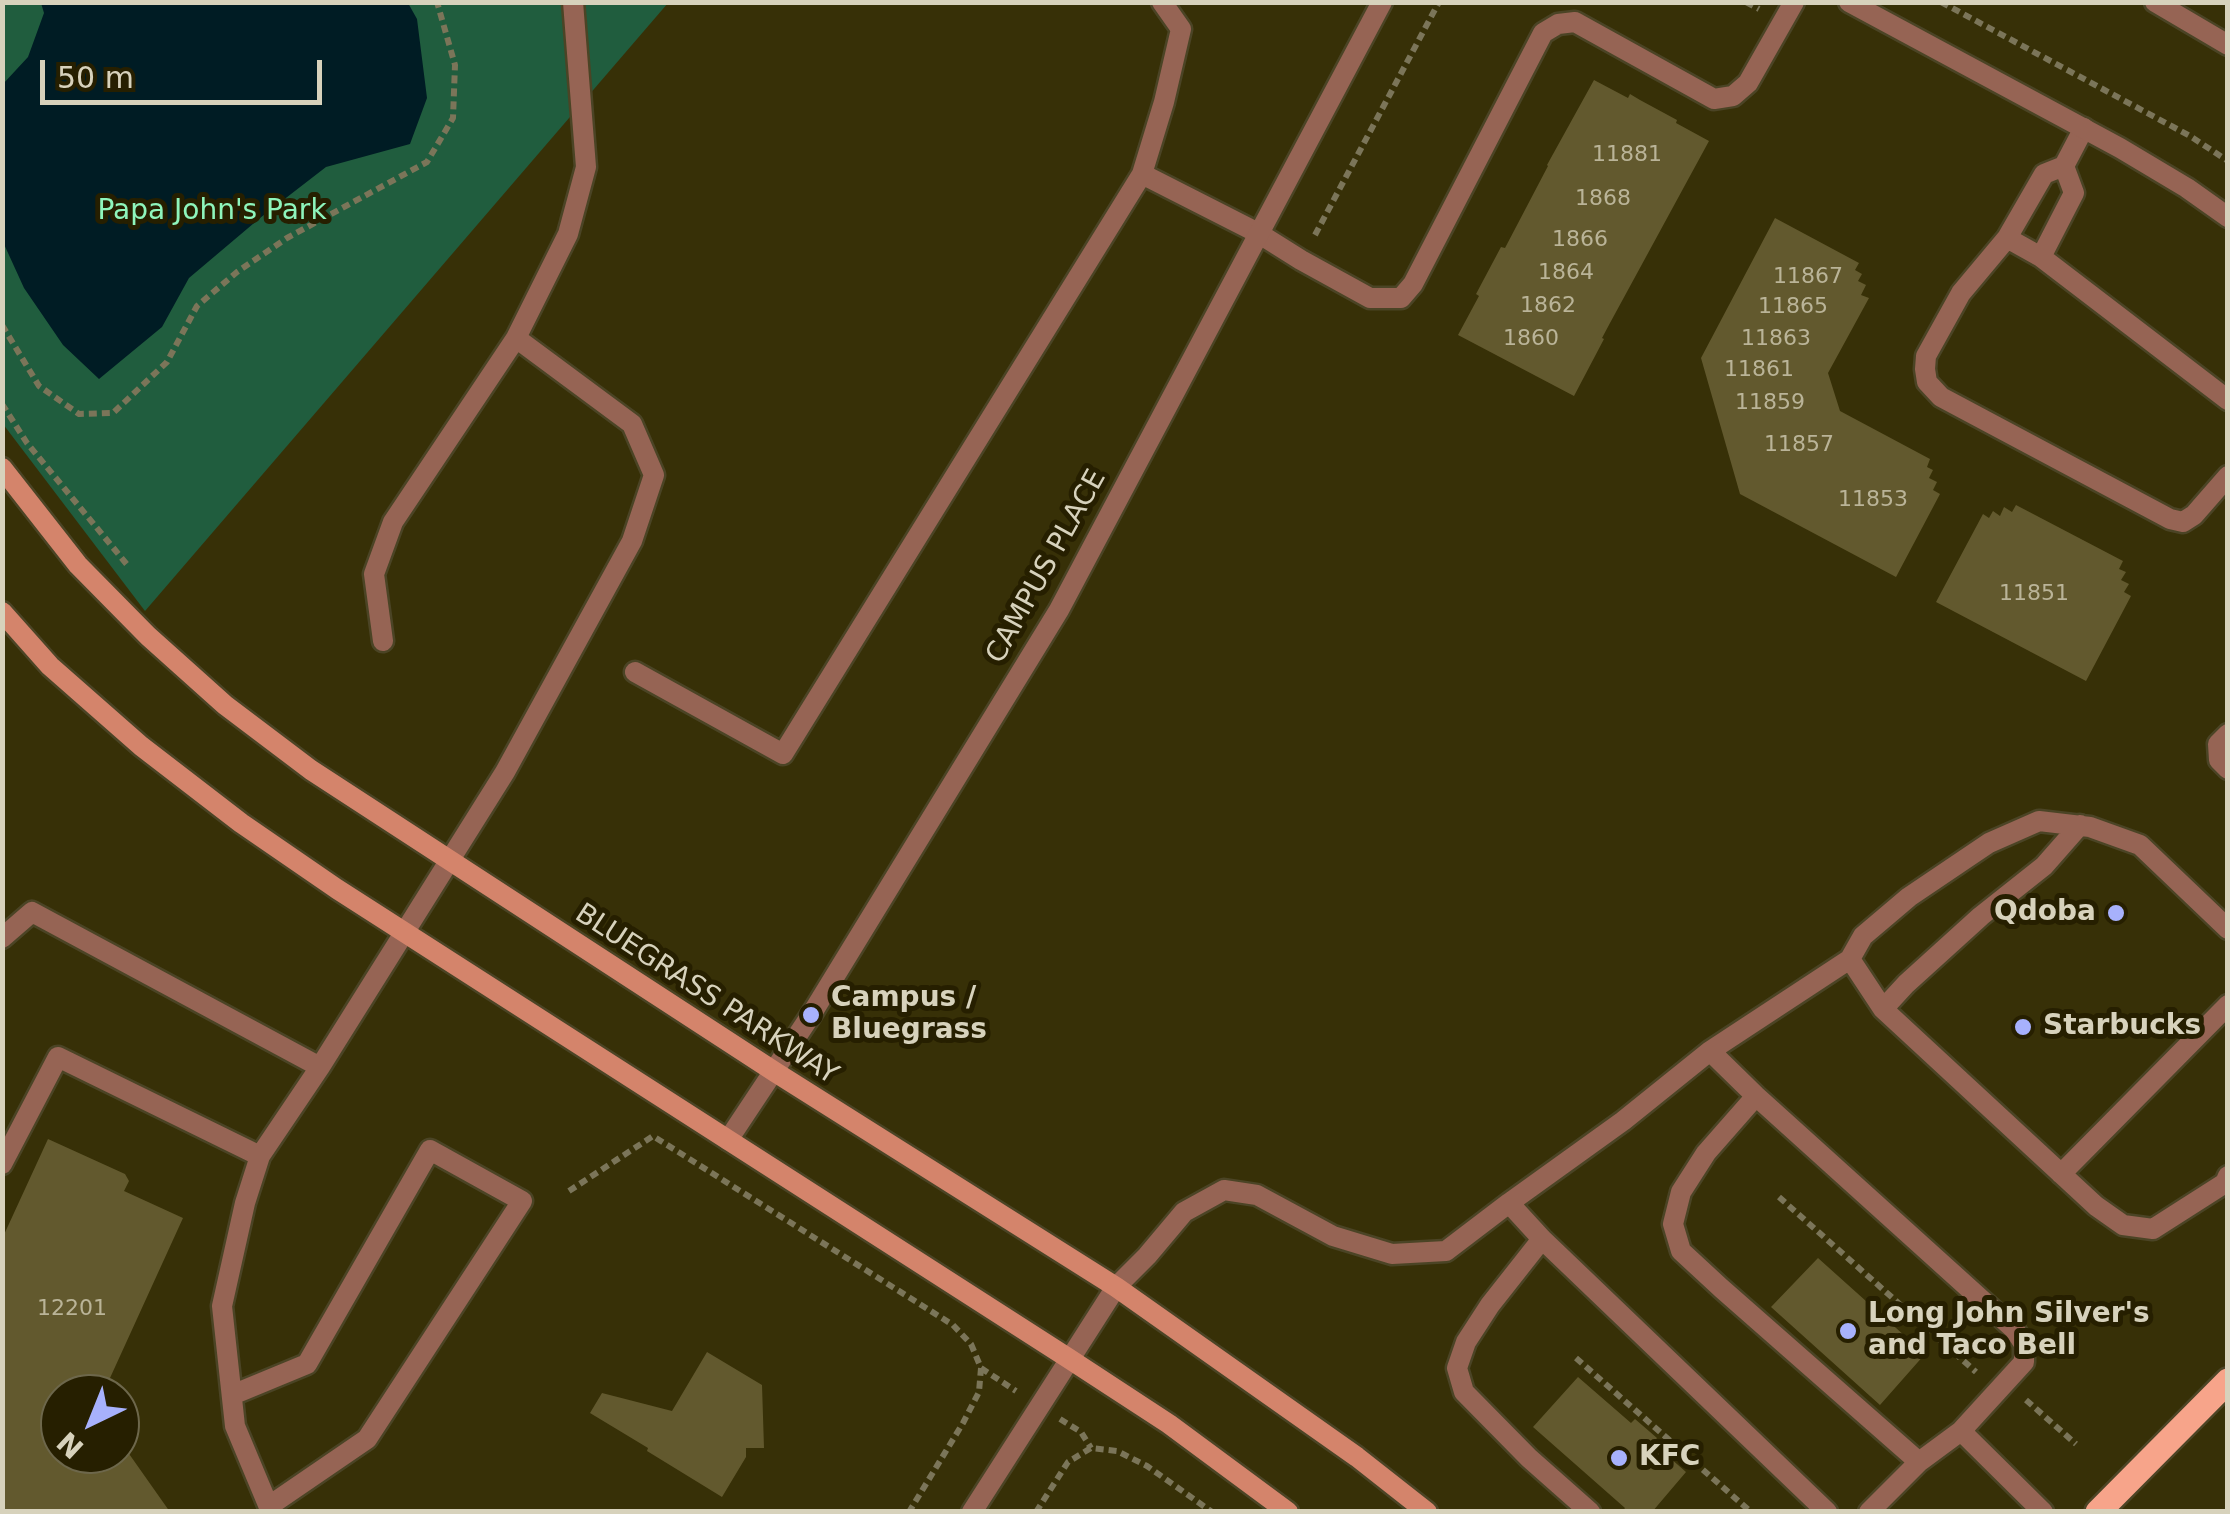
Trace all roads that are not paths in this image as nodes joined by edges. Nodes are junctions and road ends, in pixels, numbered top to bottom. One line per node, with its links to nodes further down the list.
1 (572, 2): 15 (street)
2 (1162, 2): 10 (street)
3 (1382, 2): 12 (street, CAMPUS PLACE)
4 (1794, 2): 12 (street)
5 (1849, 2): 8 (street)
6 (2155, 2): 7 (street)
7 (2228, 45)
8 (2084, 128): 9 (street); 11 (street)
9 (2064, 166): 13 (street); 14 (street)
10 (1142, 174): 12 (street); 21 (street)
11 (2228, 217)
12 (1258, 234): 34 (street, CAMPUS PLACE)
13 (2007, 238): 14 (street); 18 (street)
14 (2040, 257): 16 (street)
15 (516, 338): 20 (street); 25 (street)
16 (2228, 400)
17 (2, 468): 25 (street, BLUEGRASS PARKWAY)
18 (2228, 476)
19 (2, 612): 27 (street)
20 (383, 641)
21 (634, 672)
22 (2228, 734): 23 (street)
23 (2223, 764)
24 (2080, 826): 26 (street); 29 (street); 31 (street)
25 (448, 860): 27 (street); 34 (street, BLUEGRASS PARKWAY)
26 (2228, 928)
27 (404, 931): 33 (street); 36 (street)
28 (2, 938): 33 (street)
29 (1850, 958): 31 (street); 32 (street)
30 (2228, 1006): 39 (street)
31 (1883, 1010): 39 (street)
32 (1710, 1050): 35 (street); 41 (street)
33 (320, 1067): 37 (street)
34 (775, 1072): 36 (street, CAMPUS PLACE); 43 (street, BLUEGRASS PARKWAY)
35 (1756, 1096): 47 (street); 48 (street)
36 (728, 1140): 44 (street)
37 (260, 1156): 38 (street); 46 (street)
38 (2, 1164)
39 (2061, 1174): 40 (street)
40 (2227, 1182)
41 (1509, 1203): 42 (street); 43 (street)
42 (1542, 1239): 53 (street); 54 (street)
43 (1116, 1286): 44 (street); 52 (street, BLUEGRASS PARKWAY)
44 (1068, 1358): 50 (street); 51 (street)
45 (2228, 1381): 57 (main road)
46 (232, 1395): 49 (street); 49 (street)
47 (1960, 1431): 48 (street); 56 (street)
48 (1919, 1462): 55 (street)
49 (270, 1509)
50 (972, 1512)
51 (1288, 1512)
52 (1427, 1512)
53 (1590, 1512)
54 (1826, 1512)
55 (1869, 1512)
56 (2043, 1512)
57 (2098, 1512)

